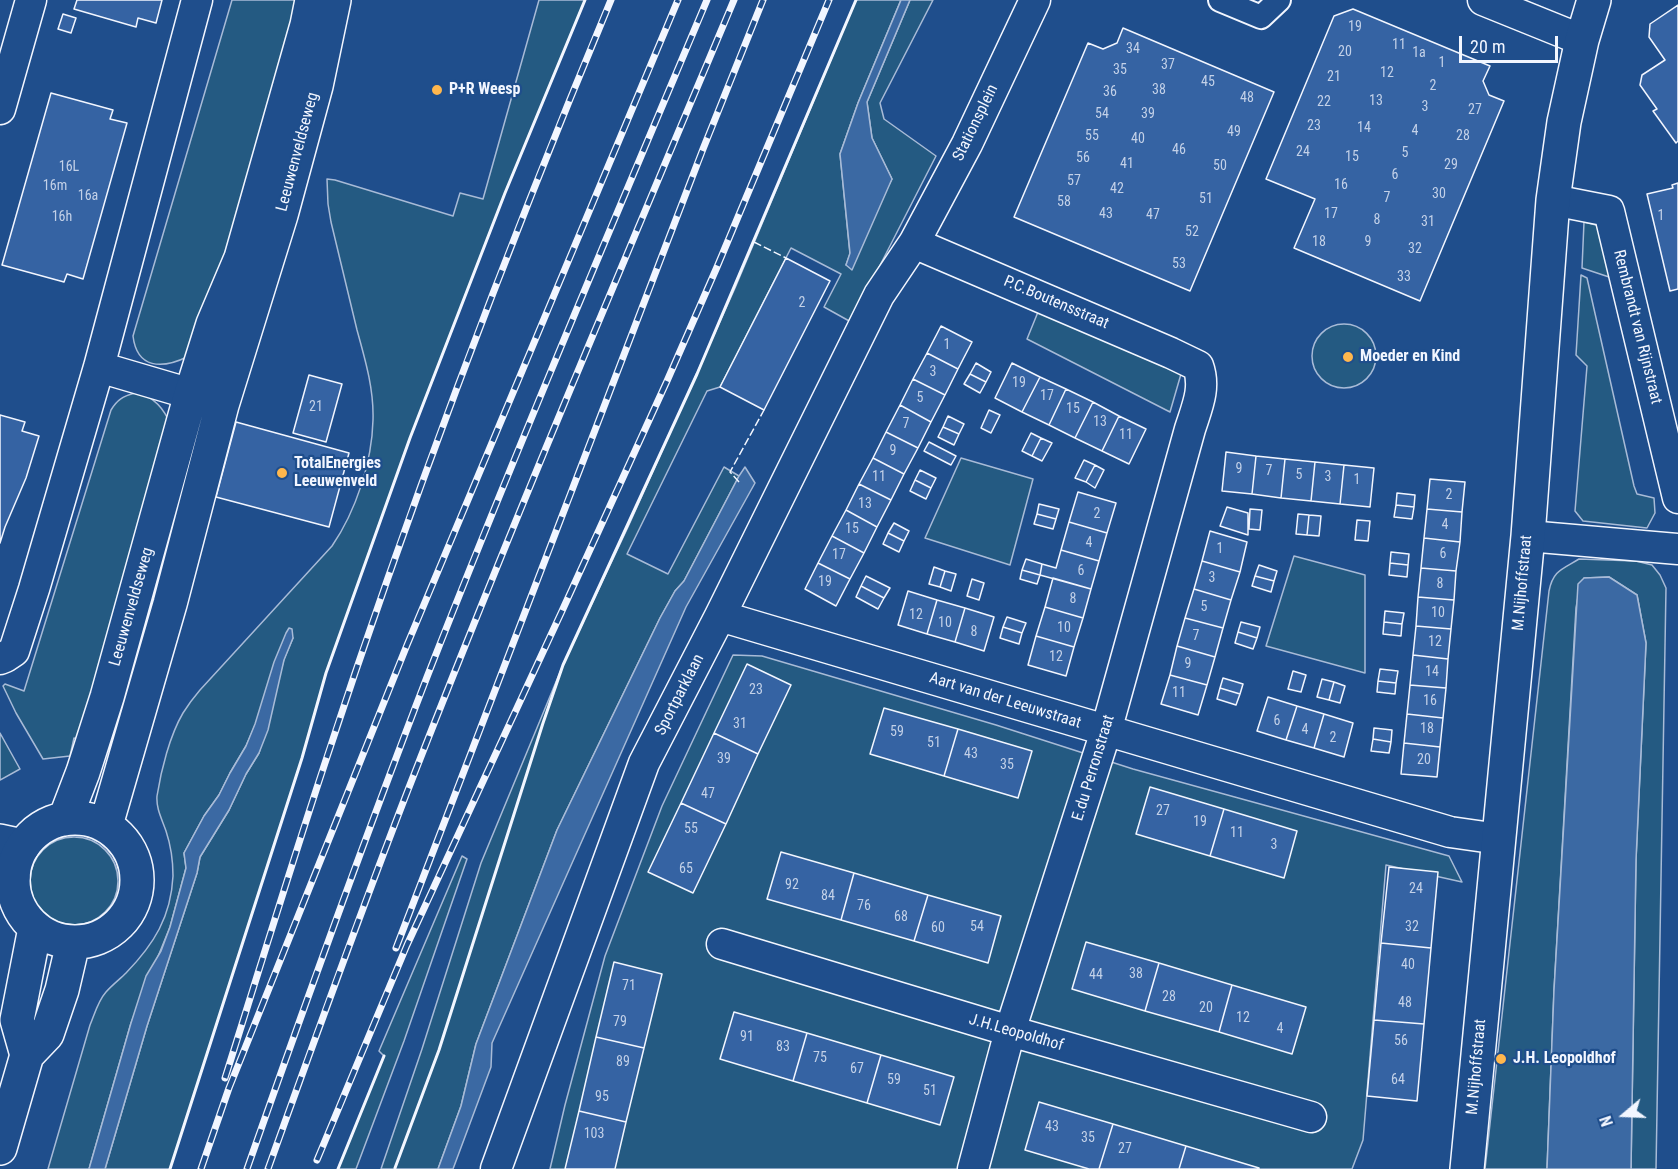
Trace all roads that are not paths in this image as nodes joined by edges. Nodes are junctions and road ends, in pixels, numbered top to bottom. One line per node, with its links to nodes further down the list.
1 (31, 0): 10 (street)
2 (197, 0): 16 (street)
3 (312, 0): 17 (main road, Leeuwenveldseweg)
4 (334, 0): 18 (main road, Leeuwenveldseweg)
5 (1035, 0): 14 (street, Stationsplein)
6 (1220, 0): 7 (street)
7 (1279, 0)
8 (1483, 0): 11 (street)
9 (1594, 0): 11 (main road, M.Nijhoffstraat)
10 (10, 31): 12 (street)
11 (1582, 40): 13 (main road, M.Nijhoffstraat)
12 (0, 110)
13 (1553, 200): 19 (street, Rembrandt van Rijnstraat); 20 (main road, M.Nijhoffstraat)
14 (914, 243): 15 (street, P.C.Boutensstraat); 22 (street, Sportparklaan)
15 (1198, 366): 24 (street, E.du Perronstraat)
16 (99, 367): 17 (street); 23 (street)
17 (191, 394): 18 (street); 25 (main road, Leeuwenveldseweg)
18 (222, 405): 26 (main road, Leeuwenveldseweg)
19 (1678, 498)
20 (1528, 536): 21 (street); 27 (main road, M.Nijhoffstraat)
21 (1678, 549)
22 (720, 616): 24 (street, Aart van der Leeuwstraat); 37 (street, Sportparklaan)
23 (0, 659)
24 (1106, 731): 27 (street, Aart van der Leeuwstraat); 33 (street, E.du Perronstraat)
25 (65, 819): 26 (main road); 28 (main road)
26 (106, 825): 31 (main road)
27 (1499, 839): 39 (main road, M.Nijhoffstraat)
28 (12, 843): 29 (main road)
29 (7, 876): 30 (main road)
30 (35, 928): 31 (main road); 34 (main road)
31 (74, 943): 34 (main road)
32 (722, 944): 33 (street, J.H.Leopoldhof)
33 (1010, 1031): 35 (street, J.H.Leopoldhof); 38 (street, E.du Perronstraat)
34 (27, 1054): 36 (main road)
35 (1311, 1117)
36 (0, 1148)
37 (496, 1169)
38 (973, 1169)
39 (1467, 1169)

